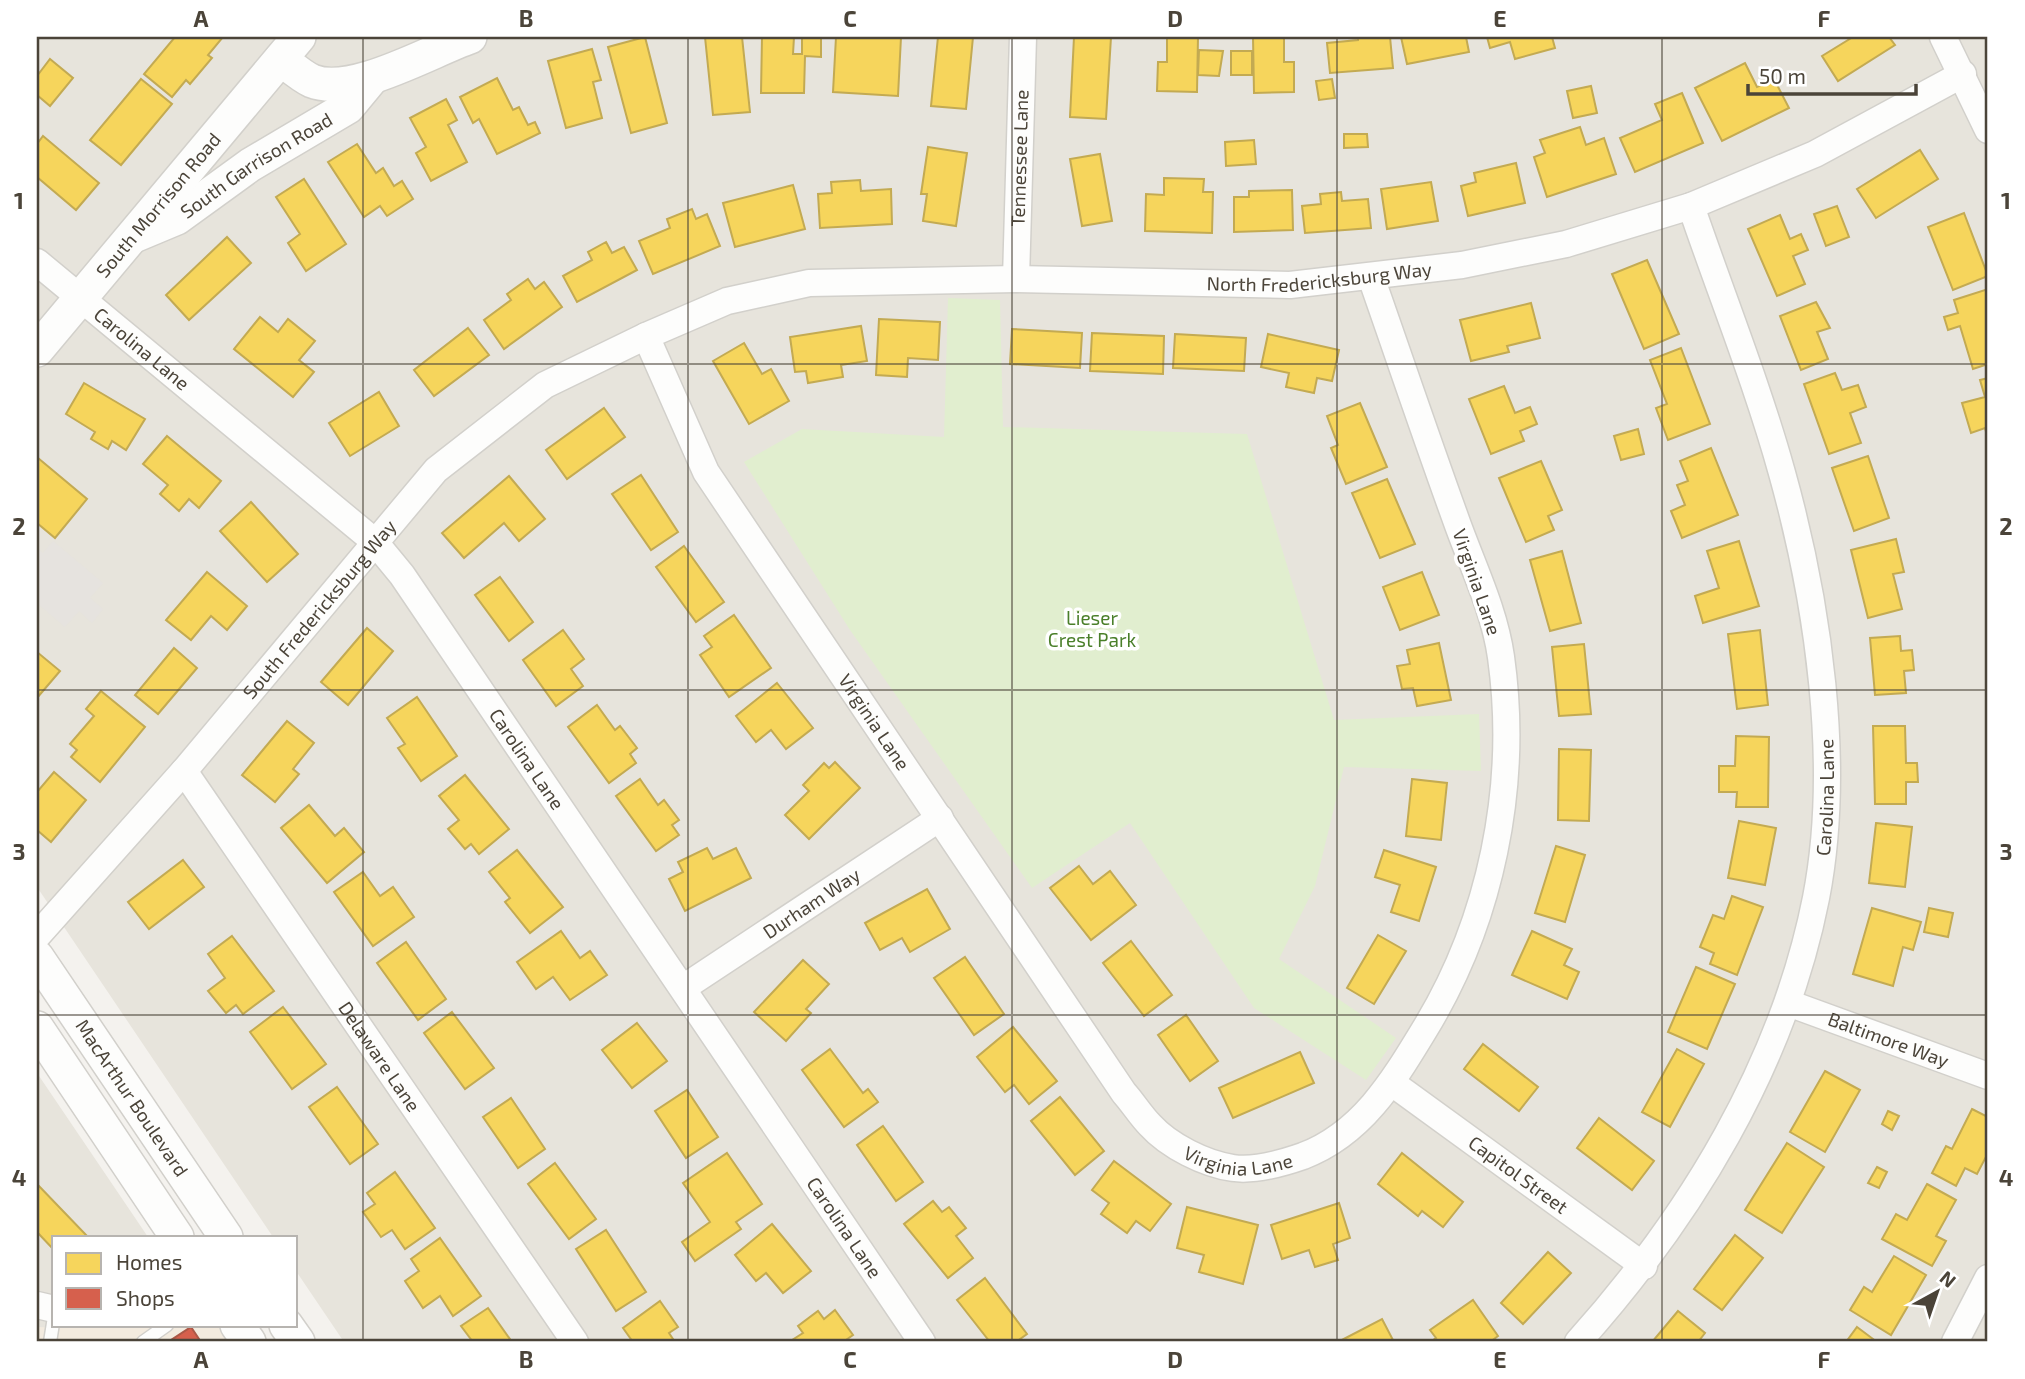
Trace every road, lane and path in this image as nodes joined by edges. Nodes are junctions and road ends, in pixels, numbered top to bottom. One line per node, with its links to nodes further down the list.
1 (470, 37): 6 (street, South Garrison Road)
2 (1023, 37): 12 (street, Tennessee Lane)
3 (1943, 37): 5 (street)
4 (290, 48): 6 (street, South Garrison Road); 9 (street, South Morrison Road)
5 (1963, 74): 7 (street); 8 (street, North Fredericksburg Way)
6 (372, 78): 9 (street, South Garrison Road)
7 (1988, 130)
8 (1691, 206): 11 (street, North Fredericksburg Way); 22 (street, Carolina Lane)
9 (129, 238): 13 (street, South Morrison Road)
10 (37, 262): 13 (street, Carolina Lane)
11 (1371, 277): 12 (street, North Fredericksburg Way); 25 (street, Virginia Lane)
12 (1016, 279): 14 (street, North Fredericksburg Way)
13 (80, 298): 15 (street, South Morrison Road); 16 (street, Carolina Lane)
14 (646, 335): 16 (street, South Fredericksburg Way); 18 (street, Virginia Lane)
15 (37, 351)
16 (374, 541): 17 (street, South Fredericksburg Way); 21 (street, Carolina Lane)
17 (184, 771): 19 (street, South Fredericksburg Way); 37 (street, Delaware Lane)
18 (940, 818): 21 (street, Durham Way); 25 (street, Virginia Lane)
19 (37, 936)
20 (37, 957): 26 (street, MacArthur Boulevard)
21 (683, 988): 38 (street, Carolina Lane)
22 (1788, 1003): 24 (street, Baltimore Way); 28 (street, Carolina Lane)
23 (37, 1028): 27 (street)
24 (1988, 1076)
25 (1392, 1083): 28 (street, Capitol Street)
26 (216, 1233)
27 (176, 1236)
28 (1644, 1266): 39 (street, Carolina Lane)
29 (1988, 1278): 33 (street)
30 (166, 1326): 34 (lane)
31 (238, 1326): 35 (street)
32 (287, 1326): 36 (street)
33 (1958, 1341)
34 (143, 1342)
35 (249, 1342)
36 (298, 1342)
37 (575, 1342)
38 (922, 1342)
39 (1578, 1342)

